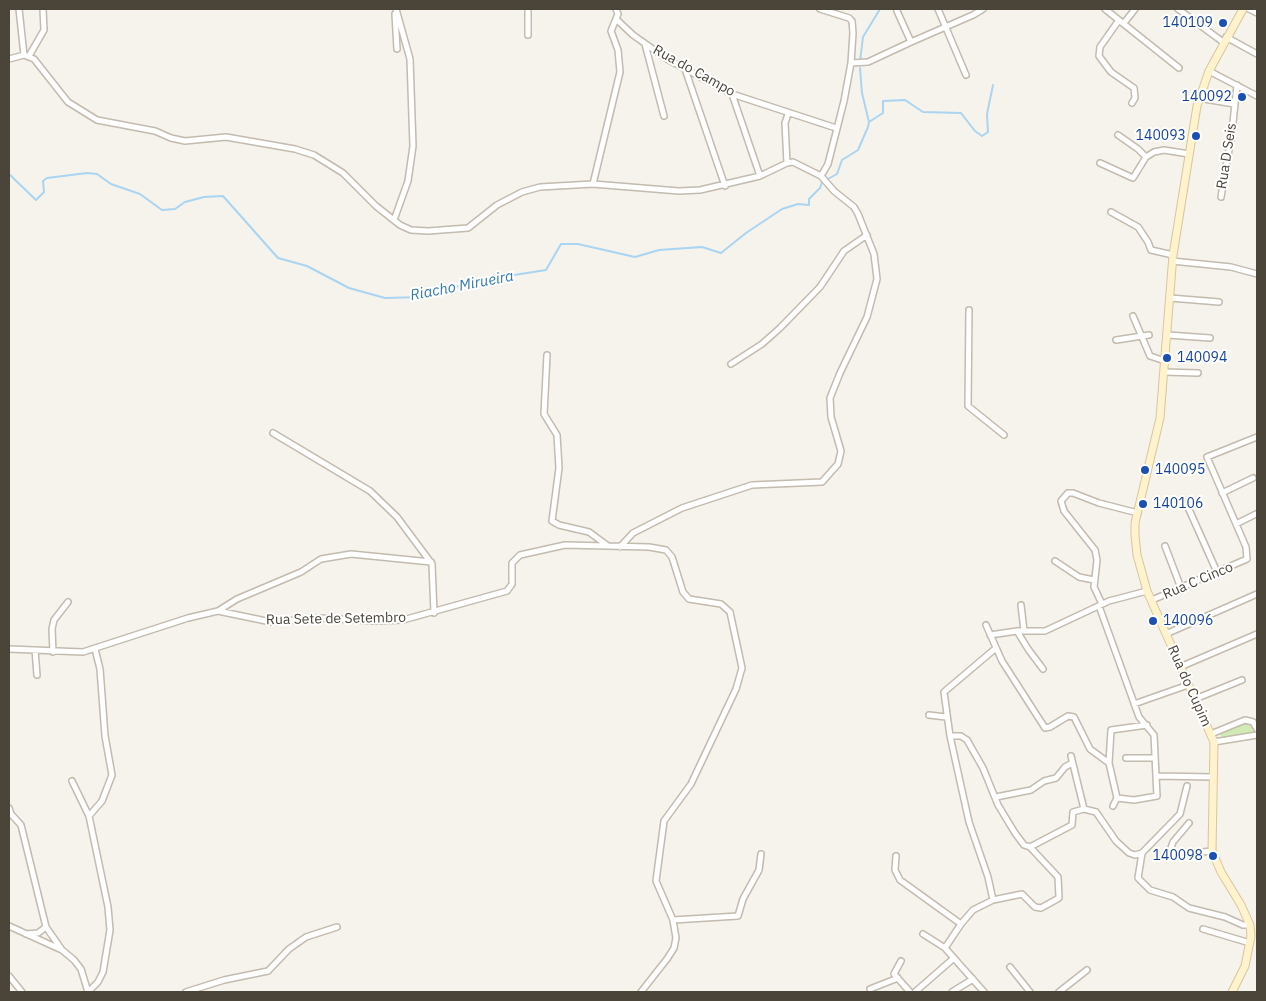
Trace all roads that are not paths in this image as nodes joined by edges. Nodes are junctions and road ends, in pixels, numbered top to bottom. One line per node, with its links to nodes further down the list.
1 (19, 9): 25 (street)
2 (42, 9): 25 (street)
3 (396, 9): 23 (street); 52 (street)
4 (528, 9): 19 (street)
5 (616, 9): 16 (street)
6 (820, 9): 27 (street)
7 (938, 9): 18 (street)
8 (983, 9): 18 (street)
9 (1104, 9): 17 (street)
10 (1135, 9): 17 (street)
11 (1178, 9): 20 (street)
12 (1243, 9): 20 (main road)
13 (1250, 9): 15 (street)
14 (897, 11): 21 (street)
15 (1257, 13)
16 (616, 19): 22 (street, Rua do Campo); 48 (street)
17 (1122, 22): 28 (street); 36 (street)
18 (946, 27): 21 (street); 31 (street)
19 (528, 35)
20 (1225, 40): 24 (street); 30 (main road)
21 (911, 42): 27 (street)
22 (645, 43): 29 (street, Rua do Campo); 39 (street)
23 (397, 49)
24 (1257, 54)
25 (26, 55): 26 (street); 52 (street)
26 (9, 59)
27 (851, 63): 40 (street)
28 (1179, 68)
29 (685, 69): 33 (street, Rua do Campo); 49 (street)
30 (1209, 71): 32 (street); 35 (main road)
31 (966, 75)
32 (1237, 85): 34 (street); 37 (street, Rua D Seis)
33 (732, 94): 38 (street, Rua do Campo); 46 (street)
34 (1257, 96)
35 (1199, 98): 37 (street); 42 (main road)
36 (1132, 103)
37 (1234, 104): 50 (street, Rua D Seis)
38 (788, 114): 40 (street, Rua do Campo); 44 (street)
39 (664, 116)
40 (836, 128): 47 (street)
41 (1118, 135): 43 (street)
42 (1190, 154): 43 (street); 54 (main road)
43 (1146, 157): 45 (street)
44 (787, 163): 46 (street); 47 (street)
45 (1100, 163)
46 (760, 176): 49 (street)
47 (821, 176): 53 (street)
48 (593, 184): 49 (street); 52 (street)
49 (725, 186)
50 (1221, 197)
51 (1111, 212): 54 (street)
52 (394, 220)
53 (867, 235): 67 (street); 80 (street)
54 (1172, 258): 55 (street); 56 (main road)
55 (1257, 274)
56 (1170, 298): 57 (street); 61 (main road)
57 (1219, 302)
58 (969, 310): 71 (street)
59 (1133, 316): 62 (street)
60 (1149, 335): 62 (street)
61 (1168, 335): 63 (street); 66 (main road)
62 (1142, 336): 64 (street); 66 (street)
63 (1210, 338)
64 (1116, 340)
65 (547, 355): 79 (street)
66 (1165, 361): 68 (main road)
67 (731, 364)
68 (1164, 372): 69 (street); 76 (main road)
69 (1198, 373)
70 (273, 433): 83 (street)
71 (1004, 435)
72 (1257, 437): 74 (street)
73 (1253, 478): 74 (street)
74 (1222, 493): 78 (street)
75 (1187, 505): 84 (street)
76 (1138, 513): 85 (street); 87 (main road, Rua do Cupim)
77 (1256, 514): 78 (street)
78 (1236, 524): 84 (street, Rua C Cinco)
79 (608, 546): 80 (street, Rua Sete de Setembro); 94 (street, Rua Sete de Setembro)
80 (620, 546): 140 (street, Rua Sete de Setembro)
81 (1165, 546): 86 (street)
82 (1055, 561): 85 (street)
83 (431, 562): 93 (street); 94 (street)
84 (1217, 572): 86 (street, Rua C Cinco)
85 (1094, 580): 92 (street)
86 (1181, 588): 89 (street, Rua C Cinco)
87 (1148, 591): 89 (main road, Rua do Cupim); 92 (street)
88 (1257, 594): 98 (street)
89 (1152, 600): 98 (main road, Rua do Cupim)
90 (68, 602): 105 (street)
91 (1021, 605): 97 (street)
92 (1100, 605): 97 (street); 112 (street)
93 (218, 612): 94 (street, Rua Sete de Setembro); 103 (street, Rua Sete de Setembro)
94 (434, 613)
95 (986, 625): 100 (street)
96 (1017, 631): 97 (street); 100 (street); 107 (street)
97 (1024, 631)
98 (1166, 634): 106 (main road, Rua do Cupim)
99 (1257, 634): 106 (street)
100 (990, 636): 101 (street)
101 (996, 648): 114 (street); 122 (street)
102 (9, 649): 104 (street, Rua Sete de Setembro)
103 (95, 649): 105 (street, Rua Sete de Setembro); 132 (street)
104 (36, 650): 105 (street, Rua Sete de Setembro); 108 (street)
105 (53, 652)
106 (1180, 667): 110 (main road, Rua do Cupim)
107 (1043, 668)
108 (37, 675)
109 (1242, 680): 111 (street)
110 (1188, 685): 111 (main road, Rua do Cupim); 112 (street)
111 (1194, 699): 119 (main road, Rua do Cupim)
112 (1134, 704): 115 (street)
113 (929, 715): 114 (street)
114 (946, 718): 118 (street)
115 (1147, 725): 121 (street); 122 (street)
116 (1257, 729): 119 (street)
117 (1257, 735): 119 (street)
118 (950, 736): 127 (street); 139 (street)
119 (1212, 738): 124 (main road, Rua do Cupim)
120 (1126, 758): 121 (street)
121 (1156, 758): 123 (street)
122 (1109, 763): 128 (street)
123 (1156, 776): 124 (street); 128 (street)
124 (1213, 777): 135 (main road, Rua do Cupim)
125 (72, 781): 132 (street)
126 (1187, 786): 136 (street)
127 (996, 798): 131 (street); 134 (street)
128 (1117, 798): 129 (street)
129 (1113, 806)
130 (9, 808): 145 (street)
131 (1084, 809): 134 (street); 136 (street)
132 (89, 816): 161 (street)
133 (1189, 823): 135 (street)
134 (1030, 848): 139 (street)
135 (1212, 852): 142 (main road)
136 (1142, 853): 142 (street)
137 (761, 854): 140 (street)
138 (896, 856): 141 (street)
139 (993, 900): 141 (street)
140 (674, 920): 163 (street)
141 (961, 924): 150 (street)
142 (1250, 925): 149 (main road)
143 (9, 926): 147 (street)
144 (338, 926): 162 (street)
145 (46, 927): 147 (street); 151 (street)
146 (1203, 929): 149 (street)
147 (26, 934): 151 (street)
148 (922, 934): 150 (street)
149 (1250, 943): 170 (main road)
150 (945, 948): 152 (street)
151 (62, 950): 161 (street)
152 (954, 958): 158 (street); 165 (street)
153 (901, 961): 157 (street)
154 (1010, 967): 168 (street)
155 (1087, 970): 169 (street)
156 (9, 976): 160 (street)
157 (898, 978): 159 (street); 164 (street)
158 (973, 979): 166 (street); 167 (street)
159 (870, 989)
160 (22, 992)
161 (88, 992)
162 (186, 992)
163 (641, 992)
164 (910, 992)
165 (916, 992)
166 (952, 992)
167 (984, 992)
168 (1030, 992)
169 (1059, 992)
170 (1232, 992)

